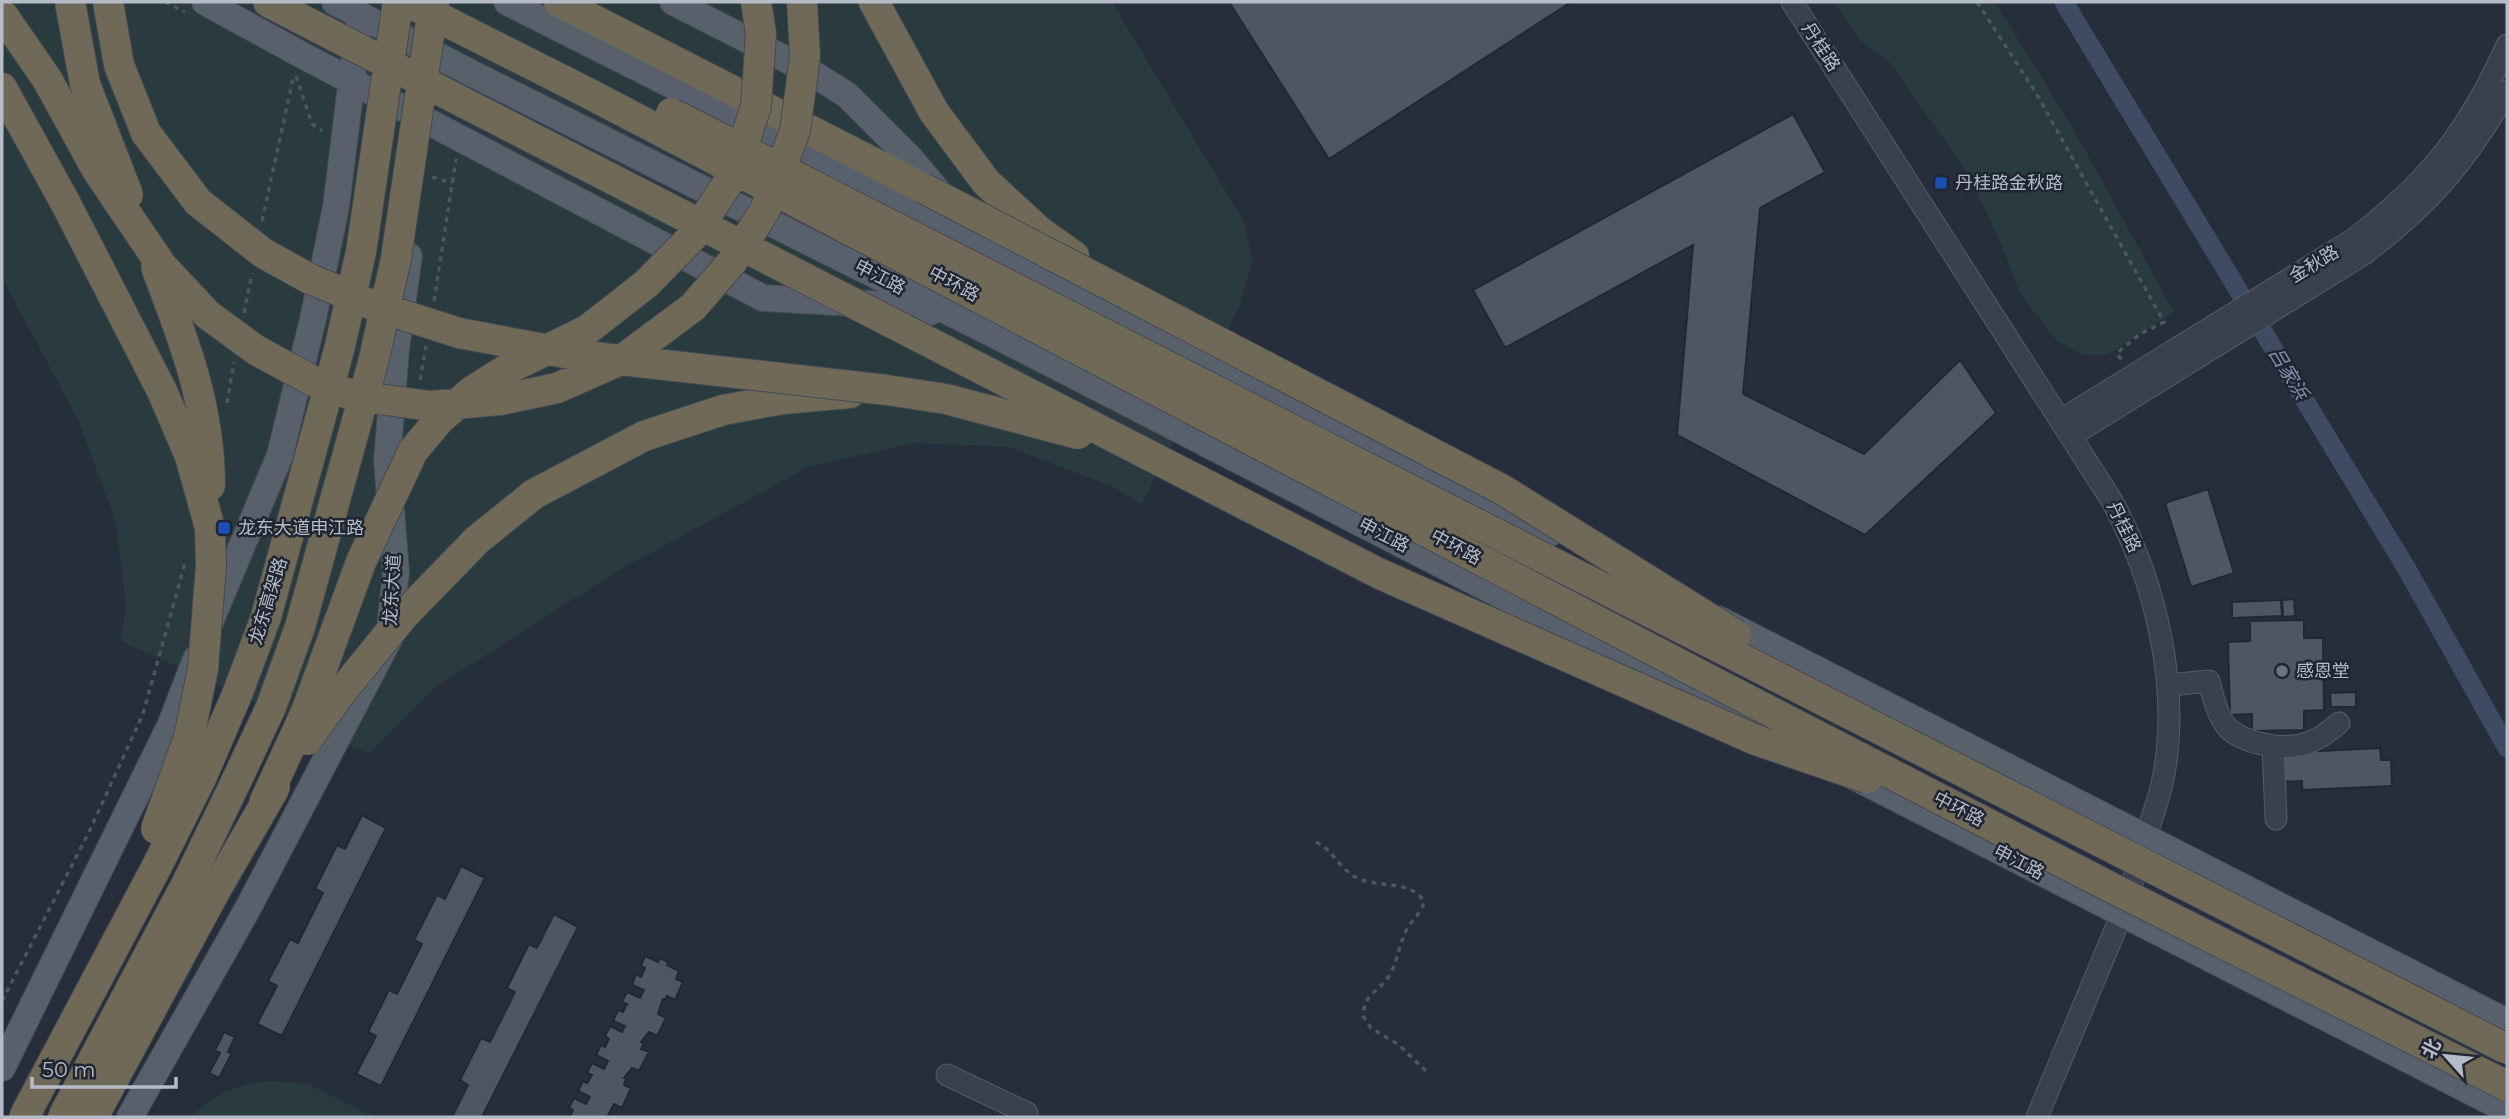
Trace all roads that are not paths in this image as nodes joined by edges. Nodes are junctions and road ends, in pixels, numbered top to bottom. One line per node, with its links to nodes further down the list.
1 (69, 2): 35 (highway, bridge)
2 (108, 2): 32 (highway, bridge)
3 (268, 2): 34 (highway, bridge)
4 (335, 2): 19 (main road, 申江路)
5 (398, 2): 46 (highway, 龙东高架路, bridge)
6 (408, 2): 41 (highway, 中环路, bridge)
7 (434, 2): 54 (highway, 龙东高架路, bridge)
8 (444, 2): 22 (main road, 龙东大道)
9 (453, 2): 38 (highway, 中环路, bridge)
10 (507, 2): 27 (main road)
11 (559, 2): 29 (highway, bridge)
12 (673, 2): 27 (main road)
13 (756, 2): 40 (highway, bridge)
14 (802, 2): 20 (highway, bridge)
15 (874, 2): 29 (highway, bridge)
16 (1792, 2): 33 (street, 丹桂路)
17 (1804, 2): 33 (street, 丹桂路)
18 (197, 8): 23 (main road)
19 (361, 8): 22 (main road, 申江路); 23 (main road)
20 (2, 14)
21 (2507, 46): 28 (street, 金秋路)
22 (437, 55): 26 (main road, 龙东大道); 30 (main road, 申江路)
23 (352, 82): 26 (main road); 48 (main road)
24 (2, 88): 35 (highway, bridge)
25 (2507, 91): 28 (street, 金秋路)
26 (429, 121): 30 (main road); 56 (main road, 龙东大道)
27 (979, 241): 43 (main road)
28 (2316, 273): 31 (street, 金秋路)
29 (1120, 289): 38 (highway, bridge)
30 (999, 337): 44 (main road, 申江路)
31 (2192, 349): 33 (street, 金秋路); 33 (street, 金秋路)
32 (887, 390): 34 (highway, bridge); 40 (highway, bridge)
33 (2071, 425): 36 (street, 丹桂路); 43 (street, 丹桂路)
34 (1162, 463): 41 (highway, bridge)
35 (210, 528): 46 (highway, bridge)
36 (2179, 684): 39 (street); 43 (street, 丹桂路)
37 (2339, 723): 39 (street)
38 (1881, 728): 47 (highway, 中环路, bridge)
39 (2273, 746): 42 (street)
40 (264, 803): 55 (highway, bridge)
41 (1947, 803): 44 (highway, 中环路, bridge)
42 (2276, 819)
43 (2151, 840): 44 (street, 丹桂路); 45 (main road)
44 (2123, 908): 50 (highway, 中环路, bridge); 51 (main road, 申江路); 57 (street, 丹桂路); 58 (street, 丹桂路)
45 (2507, 1022)
46 (72, 1027): 53 (highway, 龙东高架路, bridge)
47 (2507, 1049)
48 (2, 1068)
49 (947, 1075): 52 (street)
50 (2507, 1086)
51 (2507, 1111)
52 (1027, 1113)
53 (24, 1117)
54 (63, 1117)
55 (93, 1117)
56 (130, 1117)
57 (2037, 1117)
58 (2050, 1117)

